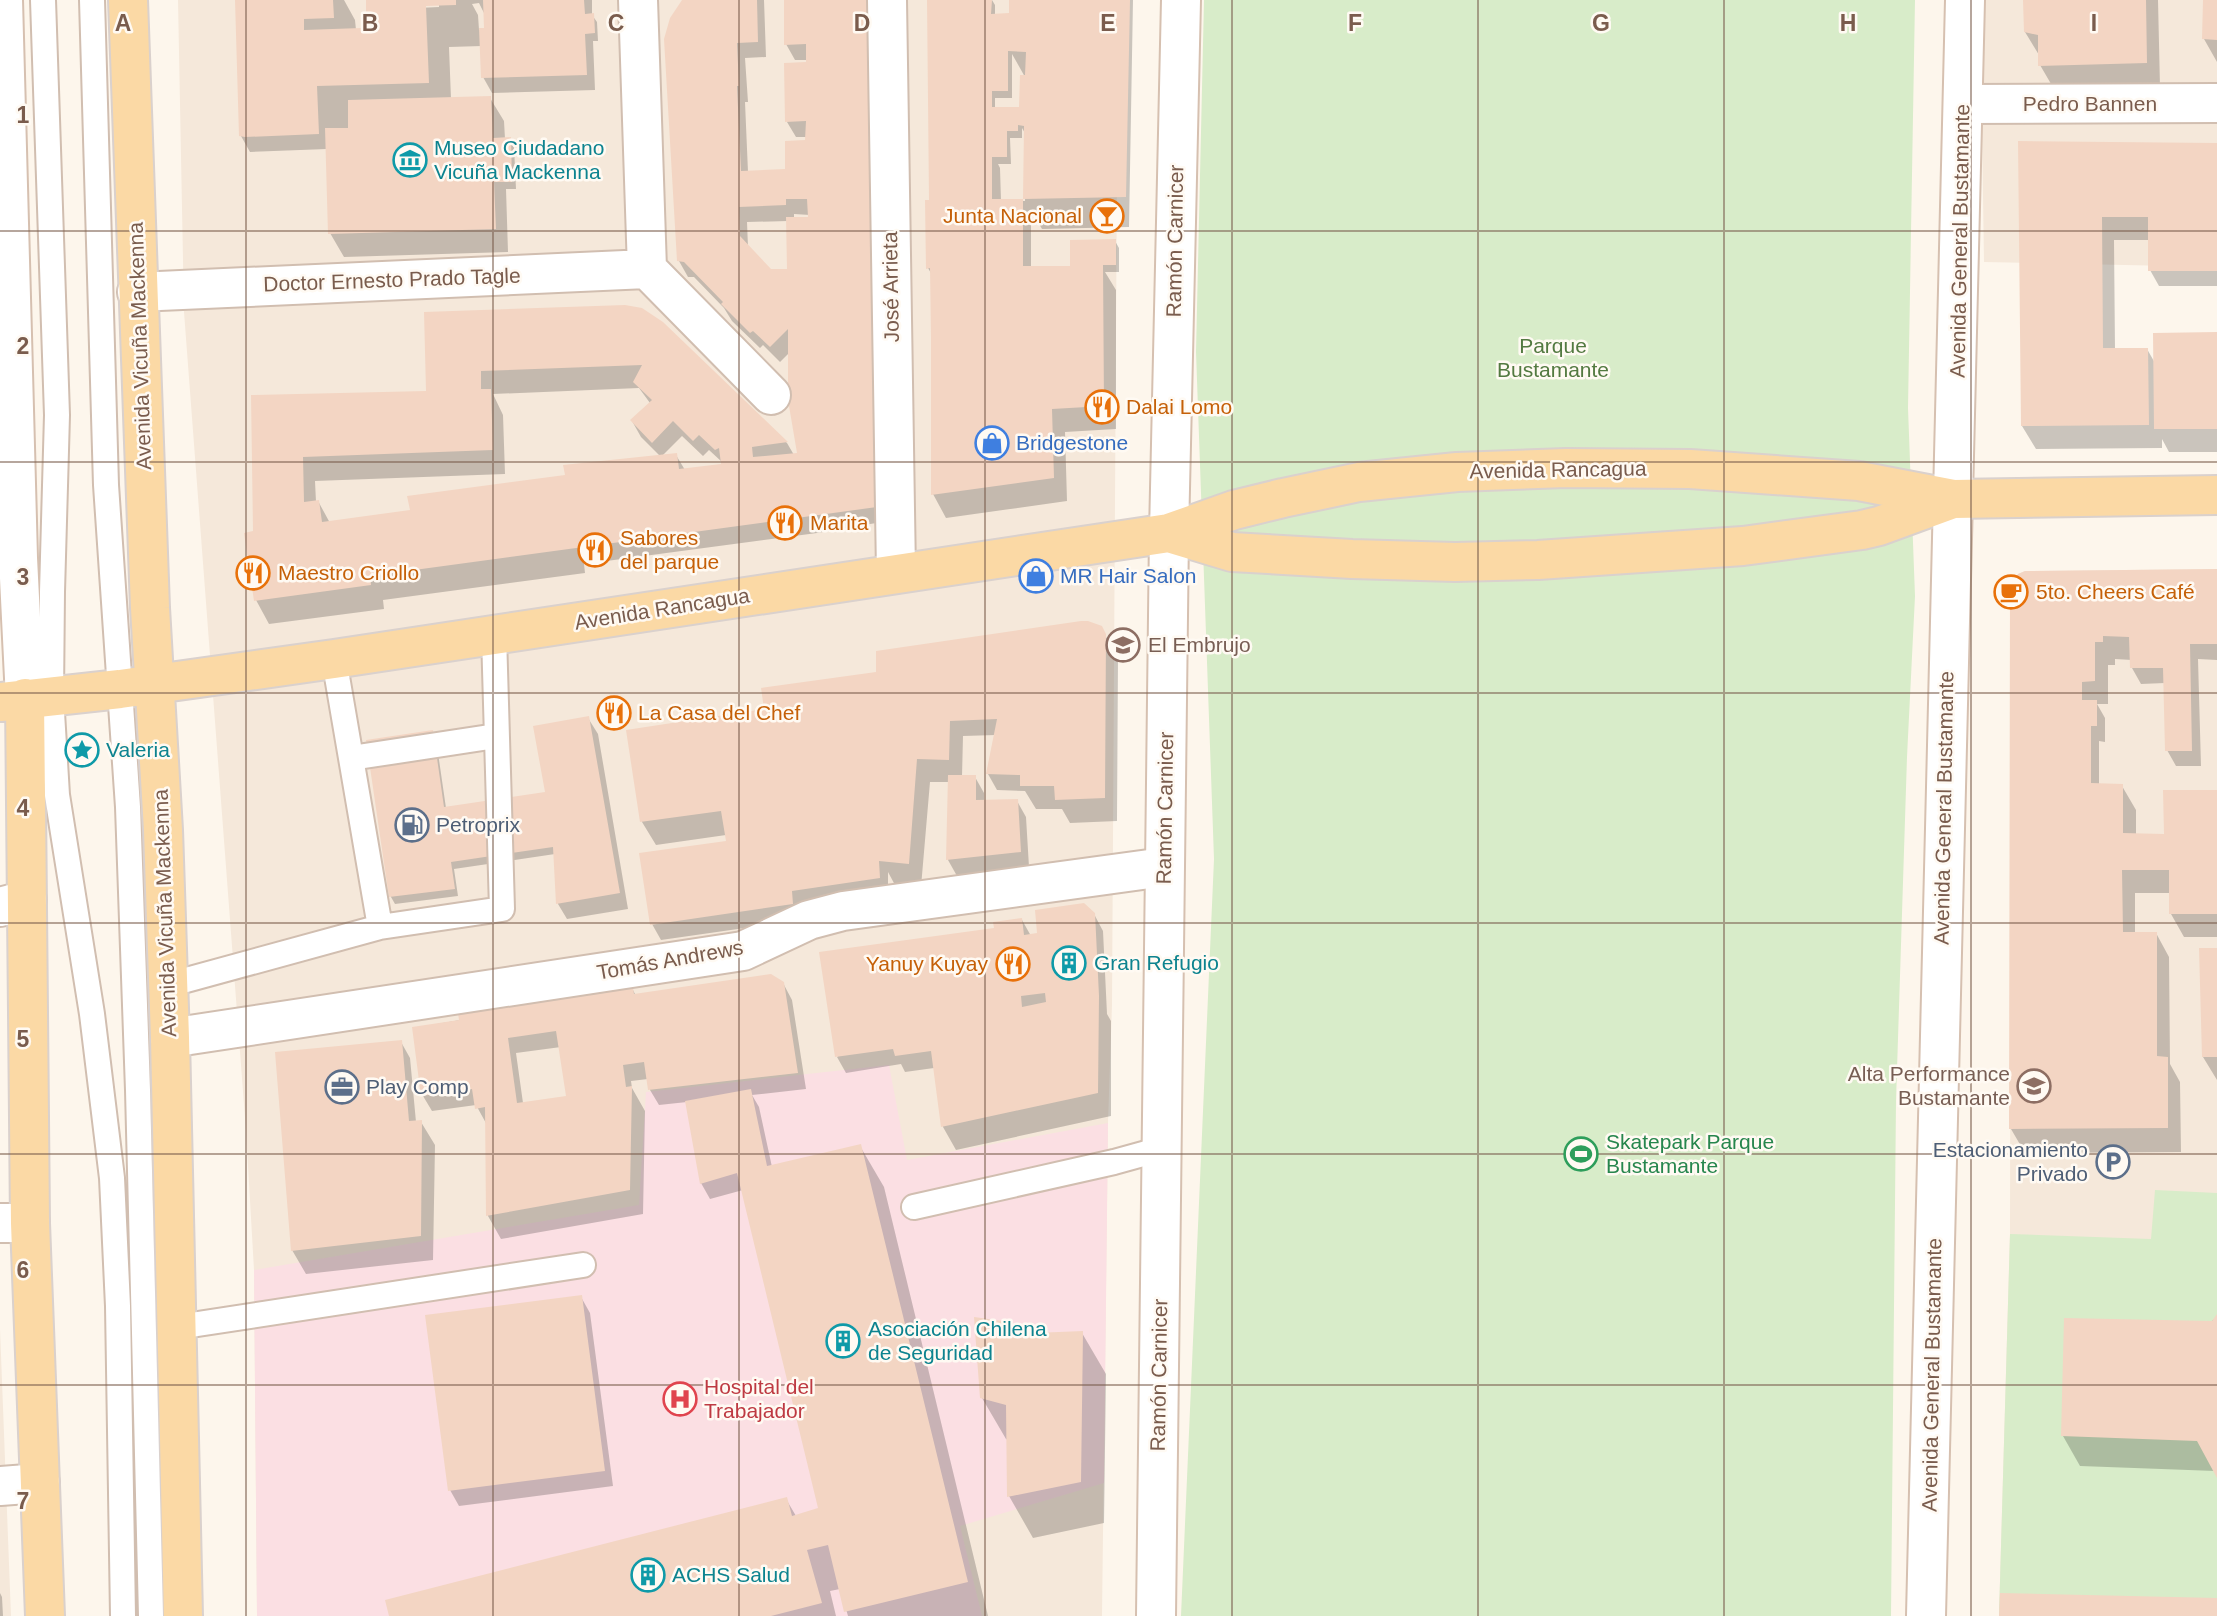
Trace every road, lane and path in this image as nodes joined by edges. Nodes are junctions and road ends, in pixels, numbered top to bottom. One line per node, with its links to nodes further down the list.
1 (4, 0): 11 (main road)
2 (43, 0): 22 (lane)
3 (92, 0): 21 (lane)
4 (128, 0): 13 (main road, Avenida Vicuña Mackenna)
5 (638, 0): 12 (main road)
6 (887, 0): 18 (main road, José Arrieta)
7 (1181, 0): 17 (main road, Ramón Carnicer)
8 (1965, 0): 10 (main road, Avenida General Bustamante)
9 (2217, 103): 10 (main road, Pedro Bannen)
10 (1964, 104): 16 (main road, Avenida General Bustamante)
11 (4, 211): 22 (main road)
12 (647, 269): 13 (main road, Doctor Ernesto Prado Tagle); 14 (main road)
13 (137, 292): 21 (main road, Avenida Vicuña Mackenna)
14 (771, 395)
15 (2217, 495): 16 (main road, Avenida Rancagua)
16 (1953, 499): 17 (main road, Avenida Rancagua); 17 (main road, Avenida Rancagua); 42 (main road, Avenida General Bustamante)
17 (1169, 533): 18 (main road, Avenida Rancagua); 25 (main road, Ramón Carnicer)
18 (896, 573): 19 (main road, Avenida Rancagua)
19 (494, 635): 20 (main road, Avenida Rancagua); 23 (lane)
20 (334, 659): 21 (main road, Avenida Rancagua); 24 (lane)
21 (137, 687): 22 (main road, Avenida Rancagua); 28 (main road, Avenida Vicuña Mackenna); 39 (lane)
22 (25, 699): 26 (main road); 38 (lane)
23 (496, 736): 24 (lane); 27 (lane)
24 (351, 758): 27 (lane)
25 (1164, 867): 29 (main road, Tomás Andrews); 30 (main road, Ramón Carnicer)
26 (13, 903): 32 (main road)
27 (380, 927): 28 (lane)
28 (168, 985): 29 (main road, Avenida Vicuña Mackenna)
29 (170, 1038): 34 (main road, Avenida Vicuña Mackenna)
30 (1161, 1149): 31 (lane); 41 (main road, Ramón Carnicer)
31 (914, 1207)
32 (15, 1223): 35 (main road)
33 (583, 1265): 34 (lane)
34 (178, 1327): 40 (main road, Avenida Vicuña Mackenna)
35 (40, 1483): 36 (main road); 37 (main road)
36 (0, 1486)
37 (45, 1616)
38 (123, 1616)
39 (151, 1616)
40 (183, 1616)
41 (1156, 1616)
42 (1926, 1616)

